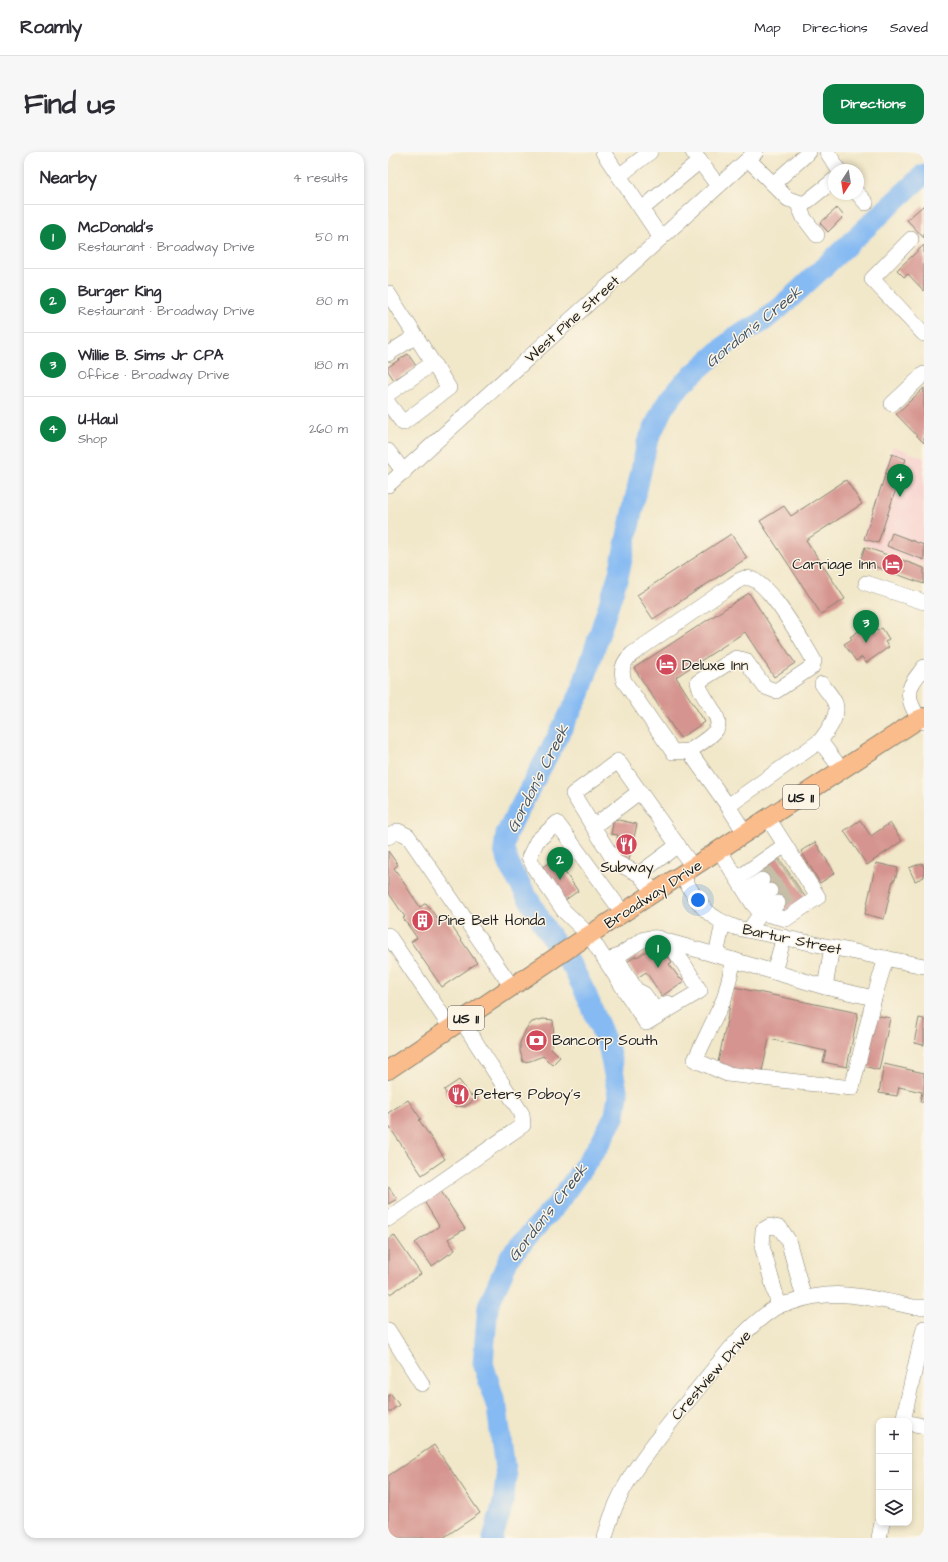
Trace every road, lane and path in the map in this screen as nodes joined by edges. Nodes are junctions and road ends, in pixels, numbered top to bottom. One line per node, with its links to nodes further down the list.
1 (602, 152): 8 (street)
2 (650, 152): 8 (street)
3 (809, 152): 9 (street)
4 (826, 152): 7 (street)
5 (752, 155): 9 (street); 11 (street, West Pine Street)
6 (696, 157): 11 (street); 13 (street)
7 (835, 164)
8 (619, 176): 13 (street)
9 (773, 184): 12 (street)
10 (828, 185): 12 (street)
11 (718, 186): 15 (street, West Pine Street)
12 (797, 202): 14 (street)
13 (642, 209): 15 (street)
14 (817, 235)
15 (662, 238): 28 (street, West Pine Street)
16 (910, 240): 19 (street)
17 (388, 293): 18 (street)
18 (394, 314): 20 (street)
19 (924, 334)
20 (416, 336): 21 (street); 22 (street)
21 (388, 354)
22 (433, 363): 24 (street); 25 (street)
23 (924, 374): 26 (street)
24 (388, 394)
25 (388, 403)
26 (892, 404)
27 (388, 451): 28 (street)
28 (404, 472): 29 (street, West Pine Street)
29 (388, 485)
30 (866, 583): 31 (street)
31 (924, 602)
32 (924, 667): 34 (street)
33 (822, 684): 35 (street)
34 (923, 718): 37 (main road, Broadway Drive / US 11)
35 (820, 741): 37 (street); 39 (street)
36 (689, 751): 36 (street); 39 (street)
37 (842, 770): 40 (main road, Broadway Drive / US 11)
38 (639, 792): 41 (street); 41 (street, Bartur Street); 44 (street, Bartur Street)
39 (728, 806): 42 (street)
40 (768, 818): 42 (main road, Broadway Drive / US 11); 46 (street)
41 (594, 826): 48 (street)
42 (746, 833): 45 (main road, Broadway Drive / US 11)
43 (388, 837): 67 (street)
44 (678, 845): 47 (street, Bartur Street); 48 (street)
45 (719, 850): 47 (main road, Broadway Drive / US 11); 49 (street)
46 (794, 869): 49 (street); 51 (street)
47 (687, 871): 50 (main road, Broadway Drive / US 11); 53 (street, Bartur Street)
48 (639, 874): 50 (street)
49 (741, 885): 51 (street); 51 (street)
50 (655, 893): 52 (main road, Broadway Drive / US 11)
51 (757, 908): 54 (street)
52 (623, 914): 57 (main road, Broadway Drive / US 11); 57 (street)
53 (722, 923): 54 (street, Bartur Street); 60 (street)
54 (749, 930): 56 (street, Bartur Street)
55 (388, 935): 69 (street)
56 (784, 937): 59 (street, Bartur Street); 65 (street)
57 (583, 939): 62 (street); 67 (main road, Broadway Drive / US 11)
58 (665, 942): 60 (street); 62 (street); 62 (street); 62 (street)
59 (832, 947): 61 (street, Bartur Street); 66 (street)
60 (716, 955): 63 (street)
61 (886, 958): 64 (street, Bartur Street); 68 (street)
62 (611, 959)
63 (734, 960): 65 (street); 68 (street)
64 (924, 966)
65 (774, 972): 66 (street)
66 (825, 987): 68 (street)
67 (512, 988): 69 (main road, Broadway Drive / US 11)
68 (874, 998)
69 (457, 1025): 70 (main road, Broadway Drive / US 11); 71 (street)
70 (388, 1070)
71 (388, 1219)
72 (804, 1298): 73 (street, Crestview Drive); 73 (street); 74 (street, Crestview Drive)
73 (779, 1306): 82 (street, Crestview Drive)
74 (924, 1307)
75 (924, 1328): 78 (street)
76 (388, 1330): 77 (street)
77 (422, 1384)
78 (904, 1418)
79 (912, 1424): 80 (street)
80 (924, 1426)
81 (881, 1526): 83 (street)
82 (605, 1538)
83 (879, 1538)

